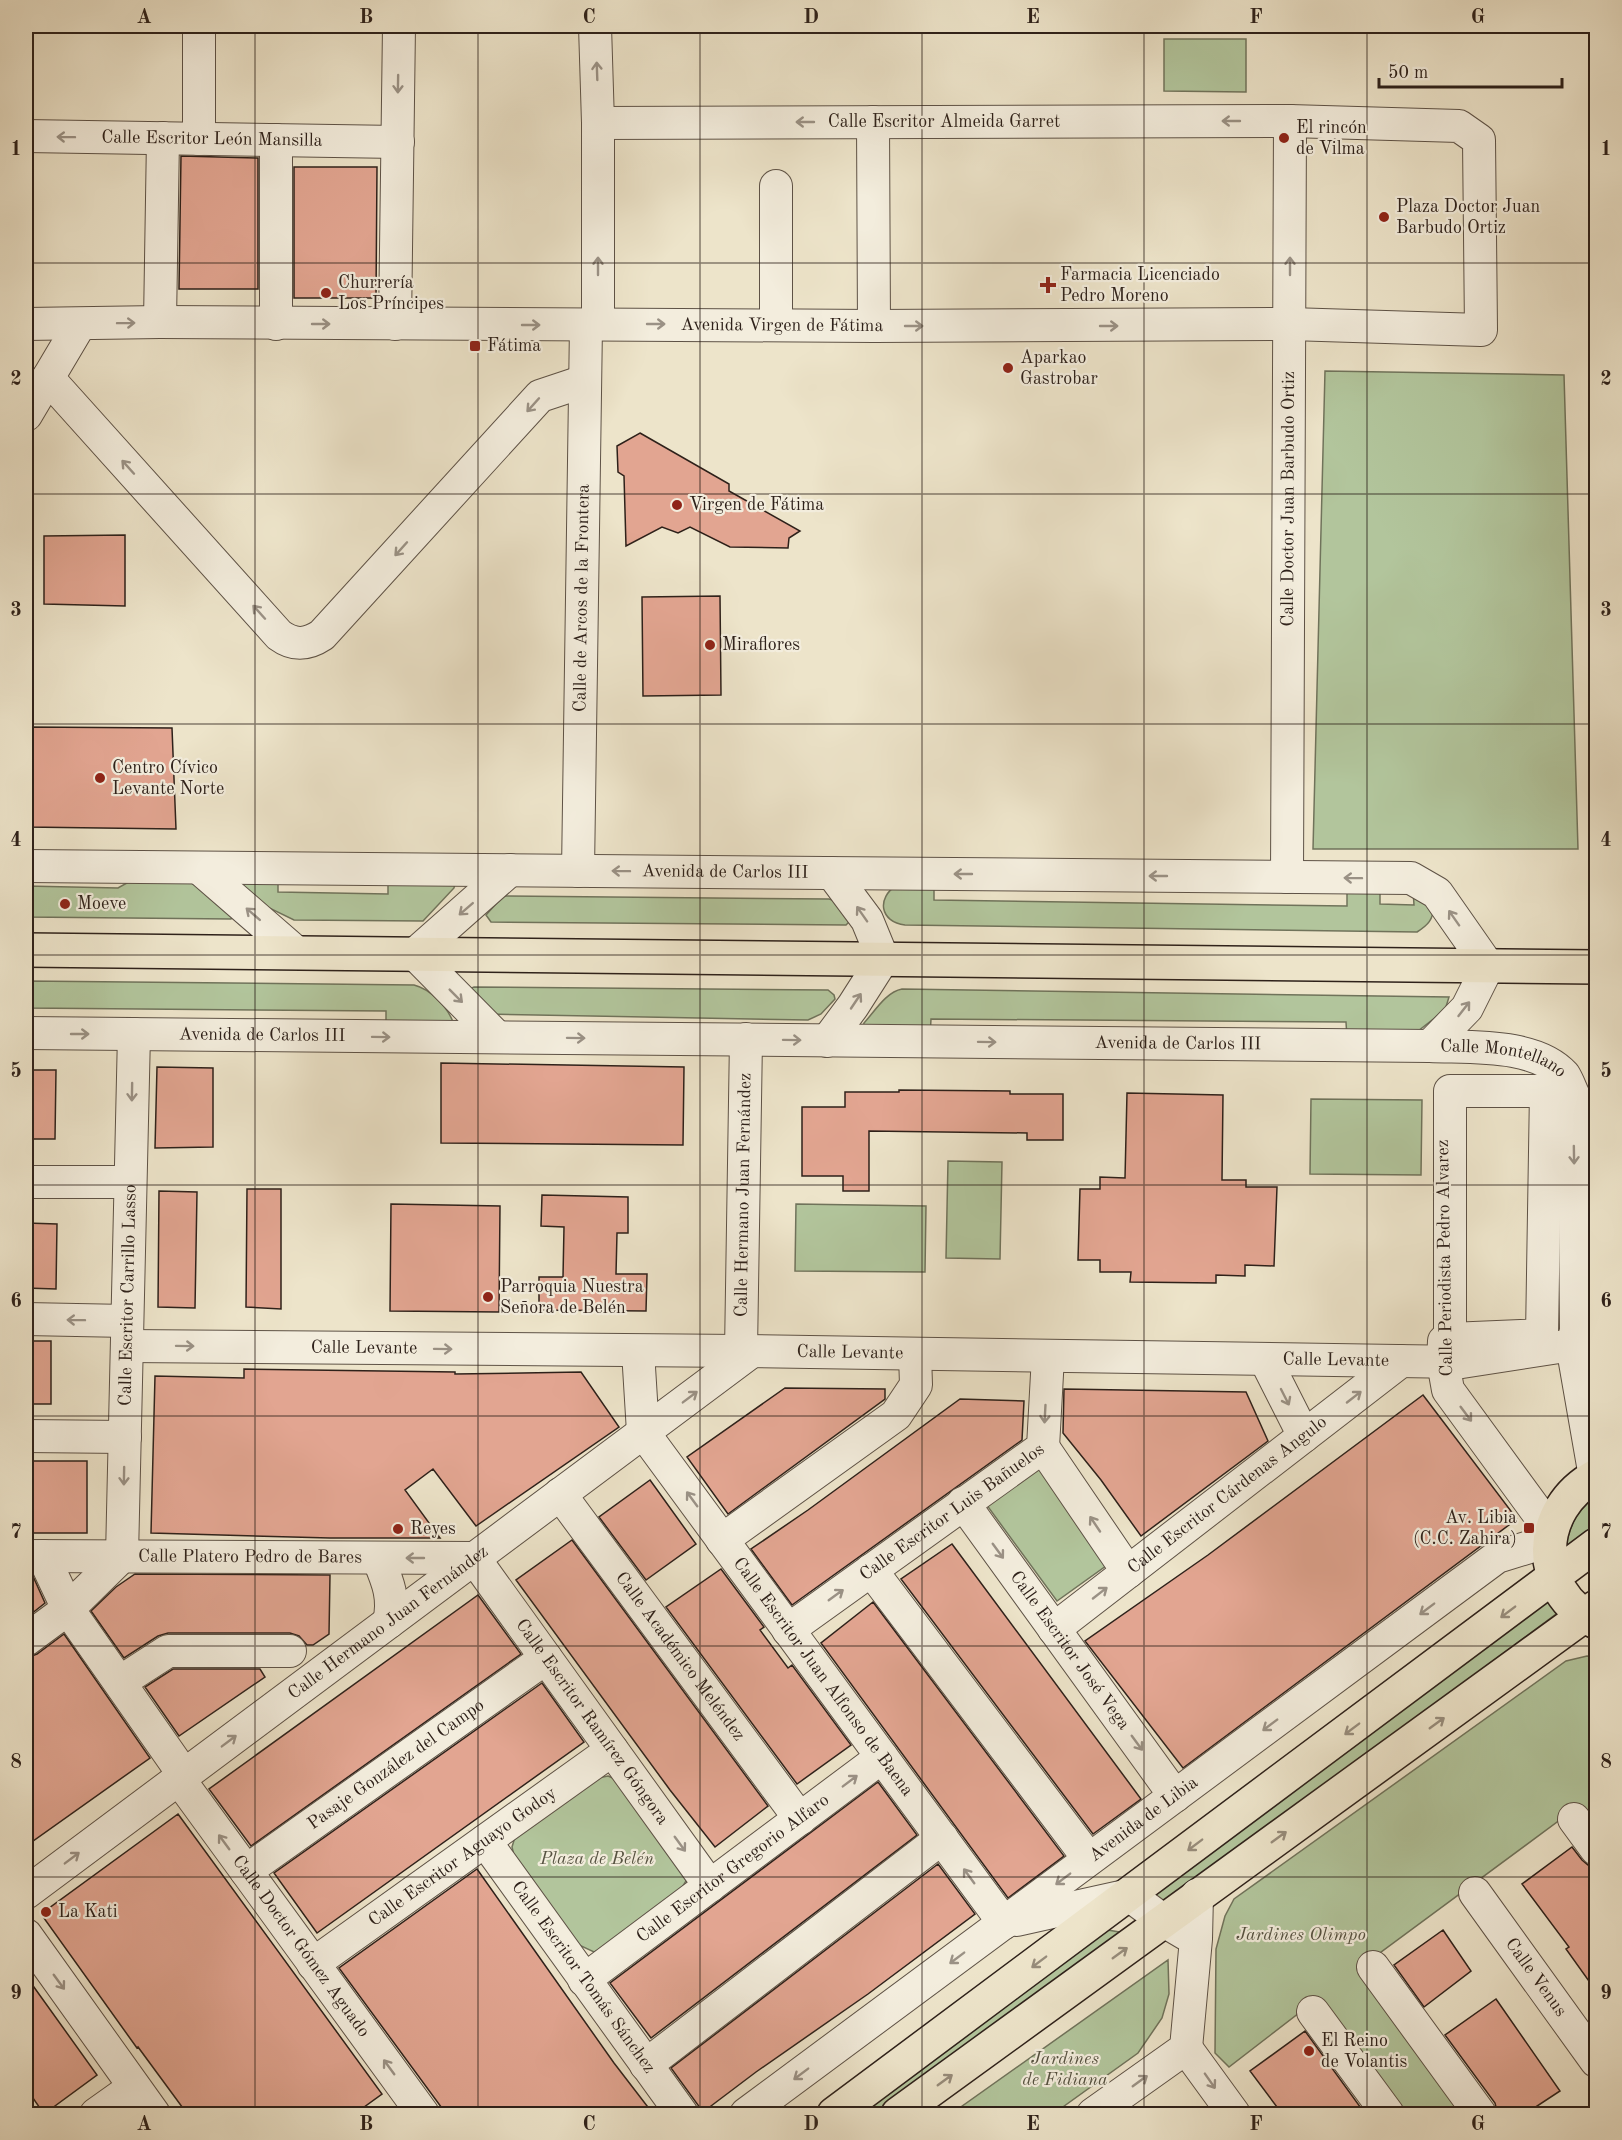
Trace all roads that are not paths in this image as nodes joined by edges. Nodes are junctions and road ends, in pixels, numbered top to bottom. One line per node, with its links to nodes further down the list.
1 (199, 26): 9 (street)
2 (399, 26): 11 (street, one-way to 11)
3 (595, 26): 6 (street, Calle de Arcos de la Frontera, one-way to 3)
4 (1290, 121): 5 (street, Calle Escritor Almeida Garret, one-way to 5); 19 (street, Calle Doctor Juan Barbudo Ortiz, one-way to 4); 19 (street, Calle Escritor Almeida Garret)
5 (873, 122): 6 (street, Calle Escritor Almeida Garret, one-way to 6); 21 (street)
6 (598, 123): 18 (street, Calle de Arcos de la Frontera, one-way to 6)
7 (26, 136): 8 (street, Calle Escritor León Mansilla, one-way to 7)
8 (163, 138): 9 (street, Calle Escritor León Mansilla); 13 (street)
9 (199, 139): 10 (street, Calle Escritor León Mansilla)
10 (276, 140): 11 (street, Calle Escritor León Mansilla); 16 (street)
11 (398, 142): 17 (street)
12 (776, 186): 20 (street)
13 (160, 322): 15 (street, Avenida Virgen de Fátima, one-way to 13); 16 (street, Avenida Virgen de Fátima)
14 (26, 324): 15 (street, Avenida Virgen de Fátima)
15 (80, 324): 22 (street)
16 (276, 324): 17 (street, Avenida Virgen de Fátima, one-way to 17)
17 (395, 324): 18 (street, Avenida Virgen de Fátima, one-way to 18)
18 (592, 324): 20 (street, Avenida Virgen de Fátima, one-way to 20); 23 (street, Calle de Arcos de la Frontera)
19 (1290, 324): 21 (street, Avenida Virgen de Fátima, one-way to 19); 30 (street, Calle Doctor Juan Barbudo Ortiz)
20 (776, 325): 21 (street, Avenida Virgen de Fátima)
21 (874, 326)
22 (48, 378): 23 (street, one-way to 22); 24 (street)
23 (585, 381): 28 (street, Calle de Arcos de la Frontera)
24 (26, 415)
25 (26, 866): 26 (street, Avenida de Carlos III)
26 (199, 868): 27 (street, Avenida de Carlos III); 33 (street, one-way to 26)
27 (510, 870): 28 (street, Avenida de Carlos III); 34 (street, one-way to 34)
28 (578, 871): 29 (street, Avenida de Carlos III, one-way to 28)
29 (832, 873): 30 (street, Avenida de Carlos III, one-way to 29); 35 (street, Avenida de Carlos III, one-way to 29)
30 (1287, 877): 36 (street, Avenida de Carlos III, one-way to 30)
31 (26, 950): 33 (main road)
32 (1596, 950): 37 (main road)
33 (297, 953): 34 (main road)
34 (415, 954): 35 (main road); 41 (street, one-way to 41)
35 (883, 959): 36 (main road); 43 (street, one-way to 35)
36 (1488, 966): 37 (main road); 44 (street, one-way to 36)
37 (1554, 966): 38 (main road)
38 (1596, 967)
39 (26, 1033): 40 (street, Avenida de Carlos III, one-way to 40)
40 (134, 1034): 41 (street, Avenida de Carlos III, one-way to 41); 47 (street, Calle Escritor Carrillo Lasso, one-way to 47)
41 (497, 1037): 42 (street, Avenida de Carlos III, one-way to 42)
42 (746, 1040): 43 (street, Avenida de Carlos III, one-way to 43); 52 (street, Calle Hermano Juan Fernández)
43 (827, 1041): 44 (street, Avenida de Carlos III, one-way to 44)
44 (1436, 1052): 50 (street, Calle Montellano, one-way to 50); 57 (street, Calle Periodista Pedro Alvarez)
45 (1450, 1091): 45 (street)
46 (26, 1182): 47 (street)
47 (130, 1182): 49 (street, Calle Escritor Carrillo Lasso)
48 (26, 1319): 49 (street, Calle Levante, one-way to 48)
49 (127, 1334): 51 (street, Calle Levante, one-way to 51); 61 (street, Calle Escritor Carrillo Lasso)
50 (1572, 1345): 57 (street, Calle Levante); 63 (street, Calle Montellano)
51 (638, 1351): 52 (street, Calle Levante); 58 (street)
52 (746, 1352): 53 (street, Calle Levante); 58 (street, Calle Hermano Juan Fernández, one-way to 52)
53 (915, 1354): 54 (street, Calle Levante); 67 (street)
54 (1048, 1356): 55 (street, Calle Levante); 62 (street, Calle Escritor Luis Bañuelos, one-way to 62)
55 (1265, 1359): 56 (street, Calle Levante); 60 (street, one-way to 60)
56 (1401, 1361): 57 (street, Calle Levante); 60 (street, Calle Escritor Cárdenas Angulo, one-way to 56)
57 (1443, 1362): 66 (street, Calle Periodista Pedro Alvarez, one-way to 66)
58 (643, 1432): 64 (street, Calle Hermano Juan Fernández); 67 (street, Calle Escritor Juan Alfonso de Baena, one-way to 58)
59 (26, 1436): 61 (street)
60 (1304, 1436): 74 (street, Calle Escritor Cárdenas Angulo)
61 (124, 1437): 70 (street, Calle Escritor Carrillo Lasso, one-way to 70)
62 (1043, 1447): 65 (street, Calle Escritor Luis Bañuelos); 74 (street, one-way to 62)
63 (1596, 1476): 66 (main road)
64 (561, 1494): 72 (street, Calle Hermano Juan Fernández); 89 (street, Calle Académico Meléndez)
65 (963, 1503): 73 (street, Calle Escritor Luis Bañuelos); 79 (street, Calle Escritor José Vega, one-way to 79)
66 (1550, 1536): 75 (main road); 88 (street, Avenida de Libia, one-way to 88)
67 (722, 1540): 80 (street, Calle Escritor Juan Alfonso de Baena)
68 (1596, 1545): 75 (main road)
69 (34, 1556): 70 (street, Calle Platero Pedro de Bares); 76 (street, Calle Doctor Gómez Aguado)
70 (122, 1556): 71 (street, Calle Platero Pedro de Bares); 76 (street)
71 (378, 1558): 72 (street, Calle Platero Pedro de Bares, one-way to 71); 78 (street)
72 (474, 1558): 78 (street, Calle Hermano Juan Fernández); 83 (street, Calle Escritor Ramírez Góngora)
73 (871, 1570): 80 (street, Calle Escritor Luis Bañuelos, one-way to 73); 94 (street)
74 (1128, 1572): 79 (street, Calle Escritor Cárdenas Angulo, one-way to 74)
75 (1555, 1577): 77 (main road); 99 (main road, one-way to 99)
76 (68, 1609): 81 (street); 84 (street, Calle Doctor Gómez Aguado)
77 (1592, 1615): 100 (main road, one-way to 77)
78 (389, 1622): 87 (street, Calle Hermano Juan Fernández, one-way to 78)
79 (1054, 1629): 88 (street, Calle Escritor José Vega, one-way to 88)
80 (788, 1630): 86 (street, Calle Escritor Juan Alfonso de Baena)
81 (26, 1640)
82 (290, 1651): 84 (street)
83 (546, 1658): 85 (street, Calle Escritor Ramírez Góngora); 95 (street, Pasaje González del Campo)
84 (120, 1682): 87 (street, Calle Doctor Gómez Aguado)
85 (612, 1750): 92 (street, Calle Escritor Aguayo Godoy); 96 (street, Calle Escritor Ramírez Góngora, one-way to 96)
86 (882, 1757): 89 (street, Calle Escritor Gregorio Alfaro, one-way to 86); 91 (street, Calle Escritor Juan Alfonso de Baena)
87 (181, 1777): 95 (street, Calle Doctor Gómez Aguado, one-way to 87); 97 (street, Calle Hermano Juan Fernández, one-way to 87)
88 (1175, 1796): 94 (street, Avenida de Libia)
89 (800, 1819): 96 (street, Calle Escritor Gregorio Alfaro)
90 (1574, 1819): 93 (street)
91 (942, 1838): 102 (street, Calle Escritor Juan Alfonso de Baena, one-way to 91); 111 (street)
92 (485, 1841): 105 (street, Calle Escritor Aguayo Godoy); 107 (street, Calle Escritor Tomás Sánchez)
93 (1596, 1849)
94 (1089, 1859): 102 (street, Avenida de Libia, one-way to 102)
95 (246, 1871): 105 (street, Calle Doctor Gómez Aguado)
96 (710, 1886): 107 (street, Calle Escritor Gregorio Alfaro)
97 (26, 1893)
98 (1474, 1893): 110 (street, Calle Venus)
99 (1129, 1895): 101 (street); 102 (street); 118 (main road, one-way to 118)
100 (1197, 1895): 101 (main road); 104 (street)
101 (1164, 1921): 104 (street); 119 (main road, one-way to 101)
102 (1004, 1923): 117 (street, Avenida de Libia, one-way to 117)
103 (26, 1935): 112 (street, one-way to 112)
104 (1196, 1939): 109 (street)
105 (313, 1964): 113 (street, Calle Doctor Gómez Aguado, one-way to 105)
106 (1373, 1967): 123 (street)
107 (584, 1980): 111 (street, Calle Escritor Tomás Sánchez)
108 (1313, 2012): 122 (street)
109 (1186, 2048): 120 (street, one-way to 109); 121 (street, one-way to 121)
110 (1596, 2061)
111 (646, 2065): 116 (street, Calle Escritor Tomás Sánchez)
112 (134, 2087): 114 (street); 115 (street)
113 (414, 2111)
114 (96, 2115)
115 (154, 2115)
116 (682, 2115)
117 (746, 2115)
118 (834, 2115)
119 (898, 2115)
120 (1093, 2115)
121 (1234, 2115)
122 (1388, 2115)
123 (1480, 2115)

